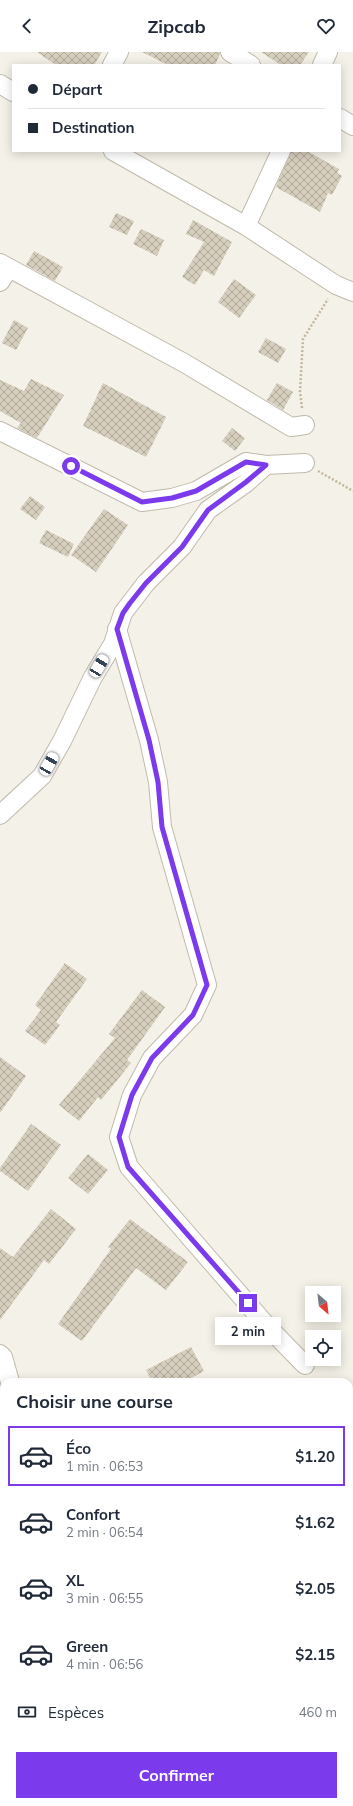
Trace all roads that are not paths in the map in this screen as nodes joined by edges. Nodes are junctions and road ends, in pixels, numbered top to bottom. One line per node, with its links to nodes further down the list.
1 (119, 52): 4 (street)
2 (230, 52): 5 (street)
3 (328, 52): 6 (street)
4 (113, 64)
5 (249, 64)
6 (322, 64)
7 (0, 84): 8 (street)
8 (12, 91)
9 (341, 119): 10 (street)
10 (353, 126)
11 (115, 152): 13 (street)
12 (281, 152): 13 (street)
13 (246, 226): 15 (street)
14 (3, 271): 16 (street)
15 (353, 292)
16 (305, 425)
17 (0, 431): 19 (street)
18 (305, 463): 19 (street)
19 (266, 465): 20 (street)
20 (117, 629): 21 (street); 23 (street)
21 (0, 815)
22 (0, 1354): 24 (street)
23 (305, 1365)
24 (9, 1378)

